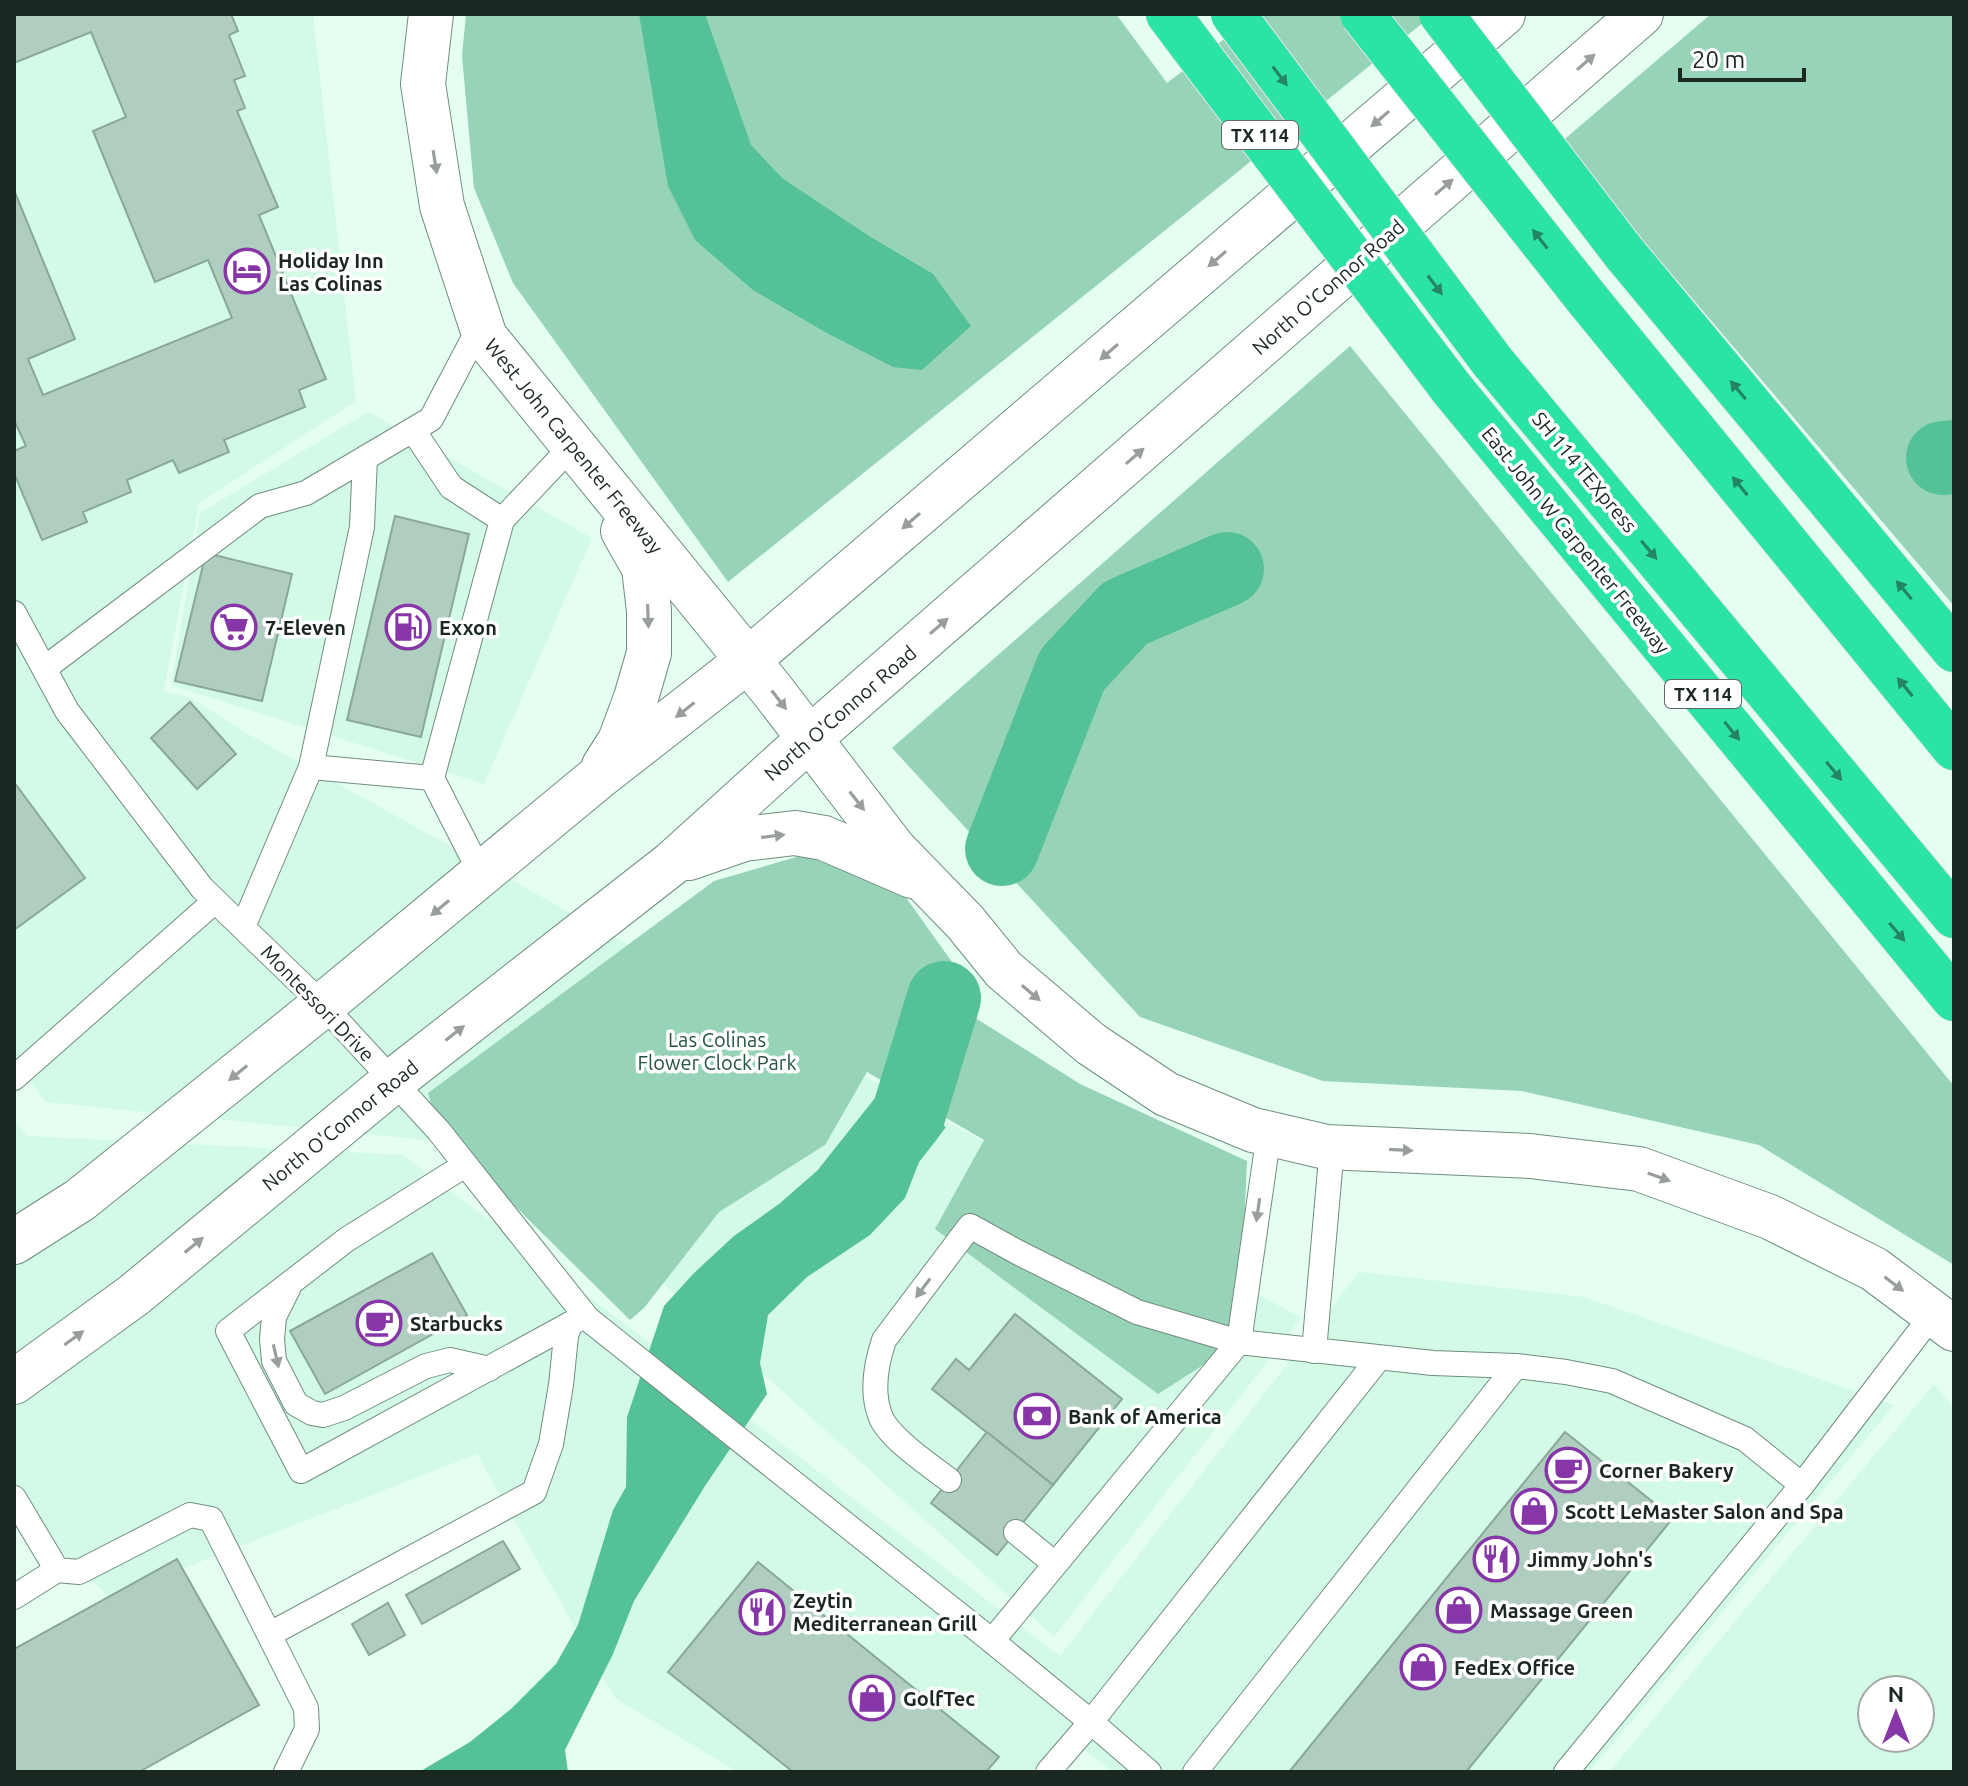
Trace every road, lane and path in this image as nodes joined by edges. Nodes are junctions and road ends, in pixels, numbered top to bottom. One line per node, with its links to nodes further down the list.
1 (431, 14): 8 (main road, West John Carpenter Freeway, one-way to 8)
2 (1233, 14): 26 (highway, SH 114 TEXpress, one-way to 26, bridge)
3 (1362, 14): 18 (highway, one-way to 3, bridge)
4 (1441, 14): 14 (highway, one-way to 4, bridge)
5 (1503, 14): 15 (main road, one-way to 15)
6 (1641, 14): 17 (main road, North O'Connor Road, one-way to 6)
7 (1180, 30): 28 (highway, East John W Carpenter Freeway / TX 114, one-way to 28, bridge)
8 (481, 324): 9 (lane); 10 (main road, West John Carpenter Freeway)
9 (413, 430): 11 (lane); 12 (lane)
10 (573, 445): 12 (lane); 15 (main road, West John Carpenter Freeway); 21 (main road, one-way to 21)
11 (365, 458): 16 (lane); 19 (lane)
12 (502, 520): 20 (lane)
13 (14, 613): 16 (lane, Montessori Drive)
14 (1954, 650)
15 (747, 661): 17 (main road, West John Carpenter Freeway, one-way to 17); 21 (main road, one-way to 21)
16 (45, 668): 25 (lane, Montessori Drive)
17 (809, 739): 22 (main road, North O'Connor Road); 24 (main road, one-way to 24)
18 (1954, 748)
19 (311, 767): 20 (lane); 27 (lane)
20 (432, 778): 23 (lane)
21 (596, 779): 23 (main road)
22 (671, 864): 24 (main road, one-way to 24); 31 (main road, North O'Connor Road, one-way to 22)
23 (481, 874): 29 (main road, one-way to 29)
24 (928, 884): 32 (main road, one-way to 32)
25 (215, 901): 27 (lane, Montessori Drive); 30 (lane)
26 (1954, 916)
27 (243, 927): 29 (lane, Montessori Drive)
28 (1954, 999)
29 (323, 1005): 31 (lane, Montessori Drive); 35 (main road, one-way to 35)
30 (14, 1078)
31 (393, 1081): 34 (lane, Montessori Drive); 44 (main road, North O'Connor Road, one-way to 31)
32 (1269, 1133): 33 (main road); 39 (lane, one-way to 39)
33 (1332, 1147): 37 (main road, one-way to 37); 40 (lane)
34 (465, 1165): 36 (lane); 38 (lane, Montessori Drive)
35 (14, 1242)
36 (291, 1283): 43 (lane, one-way to 43); 43 (lane)
37 (1944, 1321): 46 (lane)
38 (584, 1323): 43 (lane); 52 (lane); 53 (lane, Montessori Drive)
39 (1239, 1342): 40 (lane); 45 (lane, one-way to 45); 49 (lane)
40 (1314, 1351): 41 (lane)
41 (1379, 1358): 42 (lane); 54 (lane)
42 (1516, 1366): 46 (lane); 58 (lane)
43 (489, 1369)
44 (14, 1382)
45 (949, 1480)
46 (1802, 1485): 59 (lane)
47 (14, 1498): 50 (lane)
48 (1016, 1532): 49 (lane)
49 (1055, 1564): 53 (lane)
50 (57, 1570): 51 (lane); 52 (lane)
51 (14, 1597)
52 (270, 1634): 55 (lane)
53 (992, 1641): 54 (lane, Montessori Drive)
54 (1091, 1722): 56 (lane); 57 (lane, Montessori Drive)
55 (286, 1772)
56 (1048, 1772)
57 (1149, 1772)
58 (1195, 1772)
59 (1566, 1772)

